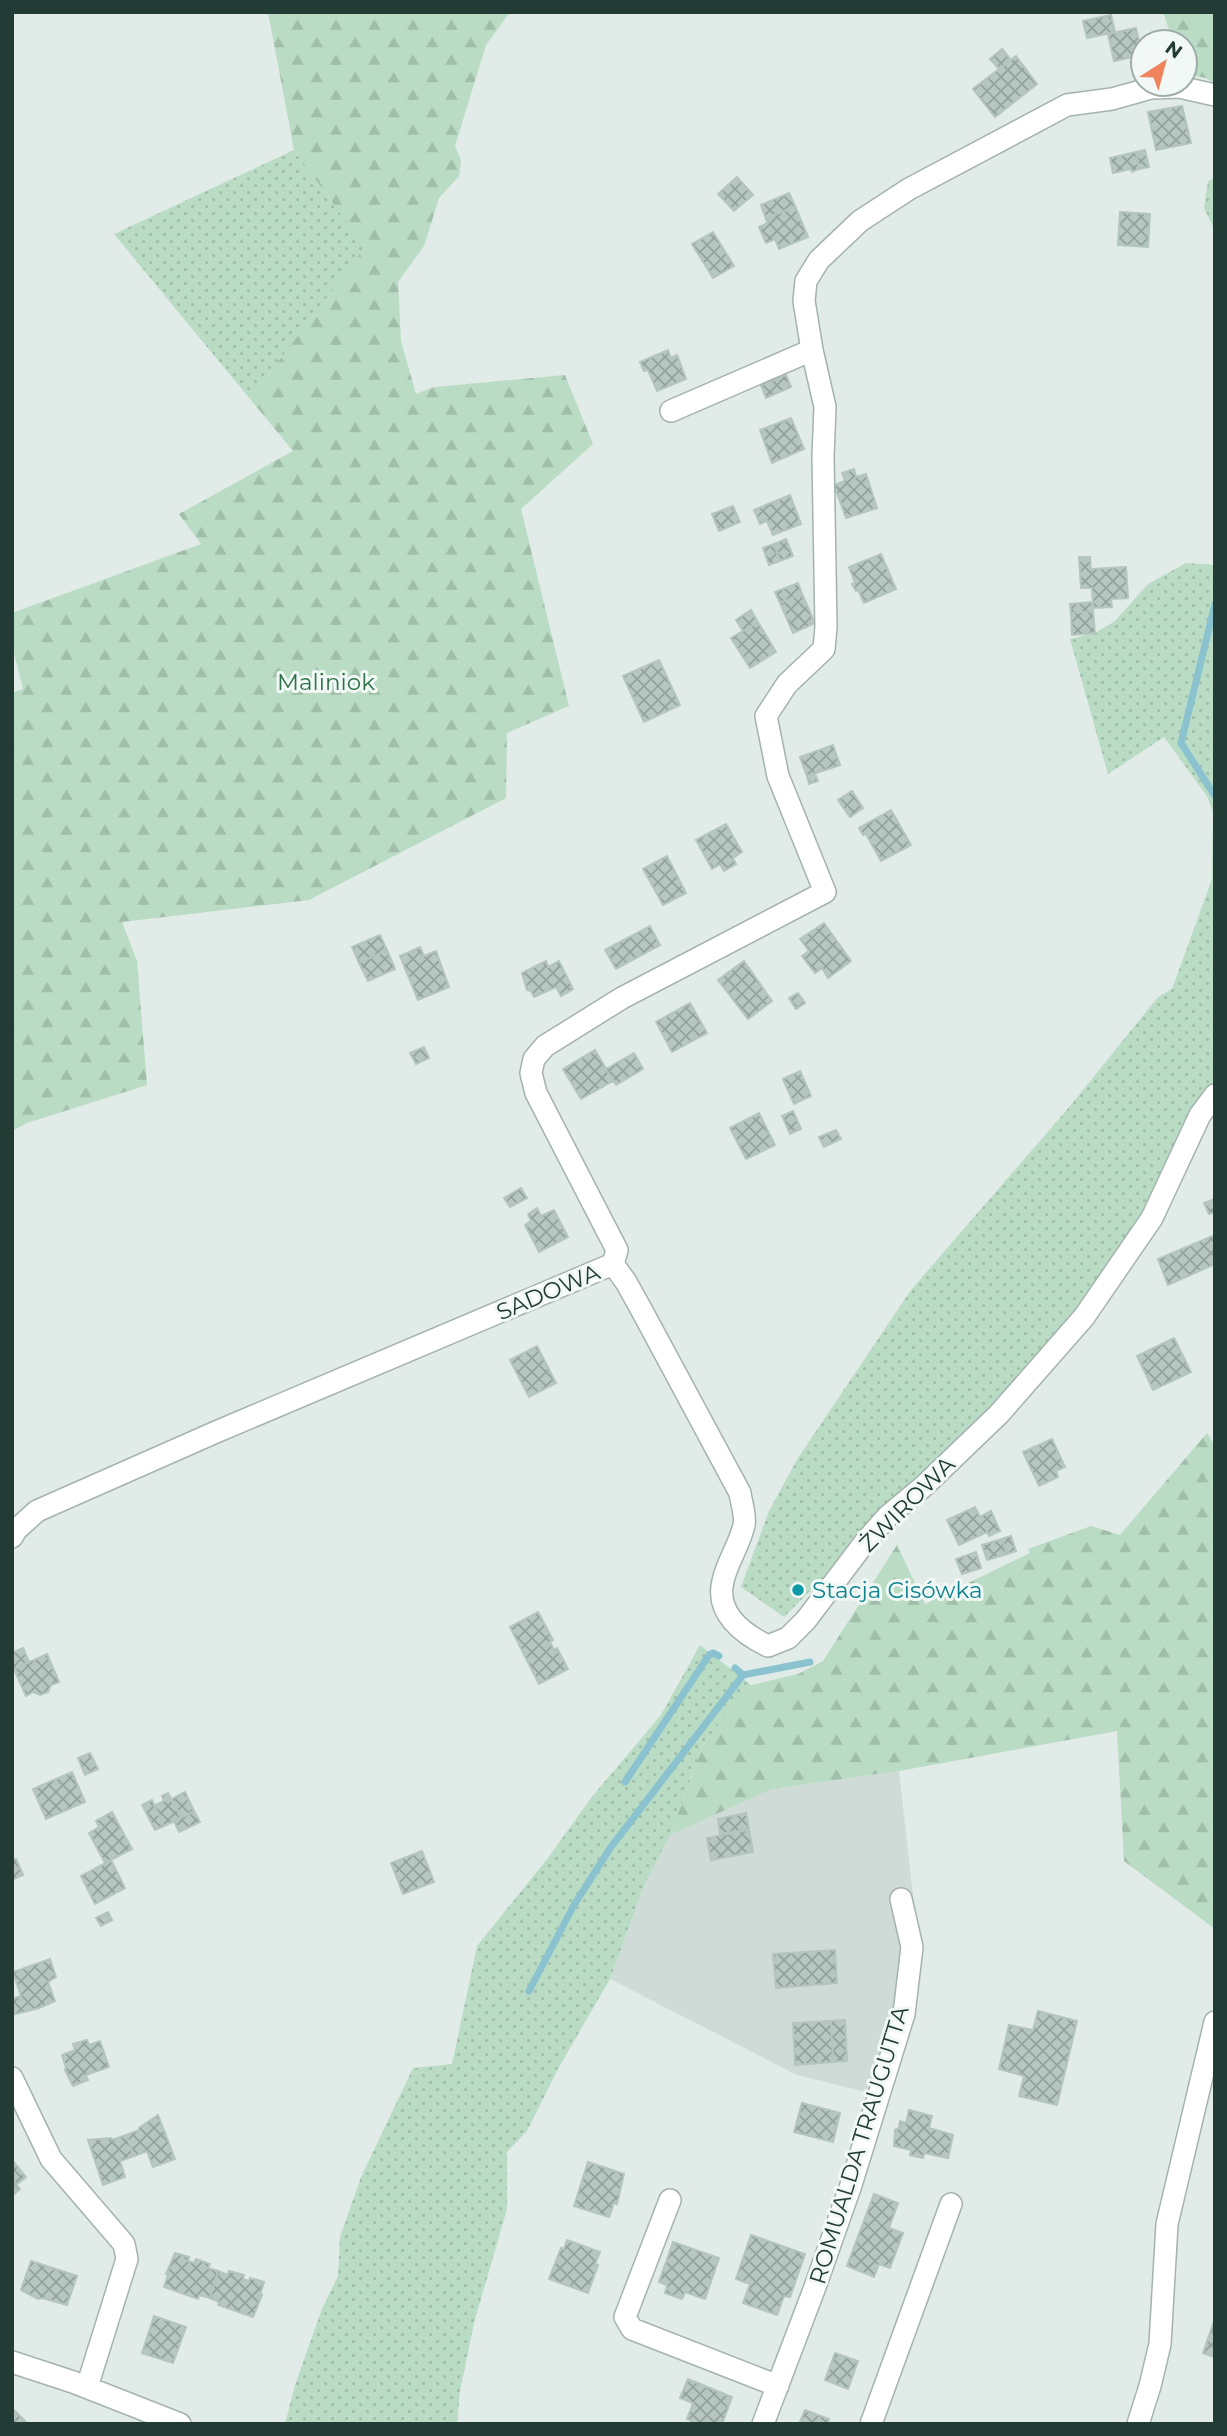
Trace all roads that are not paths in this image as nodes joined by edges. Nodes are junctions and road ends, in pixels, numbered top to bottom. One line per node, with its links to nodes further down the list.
1 (1215, 95): 2 (street)
2 (812, 350): 3 (street); 5 (street, SADOWA)
3 (671, 411)
4 (1215, 1095): 5 (street, ŻWIROWA)
5 (613, 1264): 6 (street, SADOWA)
6 (12, 1536)
7 (901, 1899): 13 (street, ROMUALDA TRAUGUTTA)
8 (1215, 2022): 18 (street)
9 (12, 2078): 14 (street)
10 (670, 2200): 13 (street)
11 (951, 2204): 17 (street)
12 (12, 2362): 14 (street)
13 (778, 2386): 16 (street, ROMUALDA TRAUGUTTA)
14 (87, 2387): 15 (street)
15 (180, 2424)
16 (763, 2424)
17 (871, 2424)
18 (1138, 2424)

